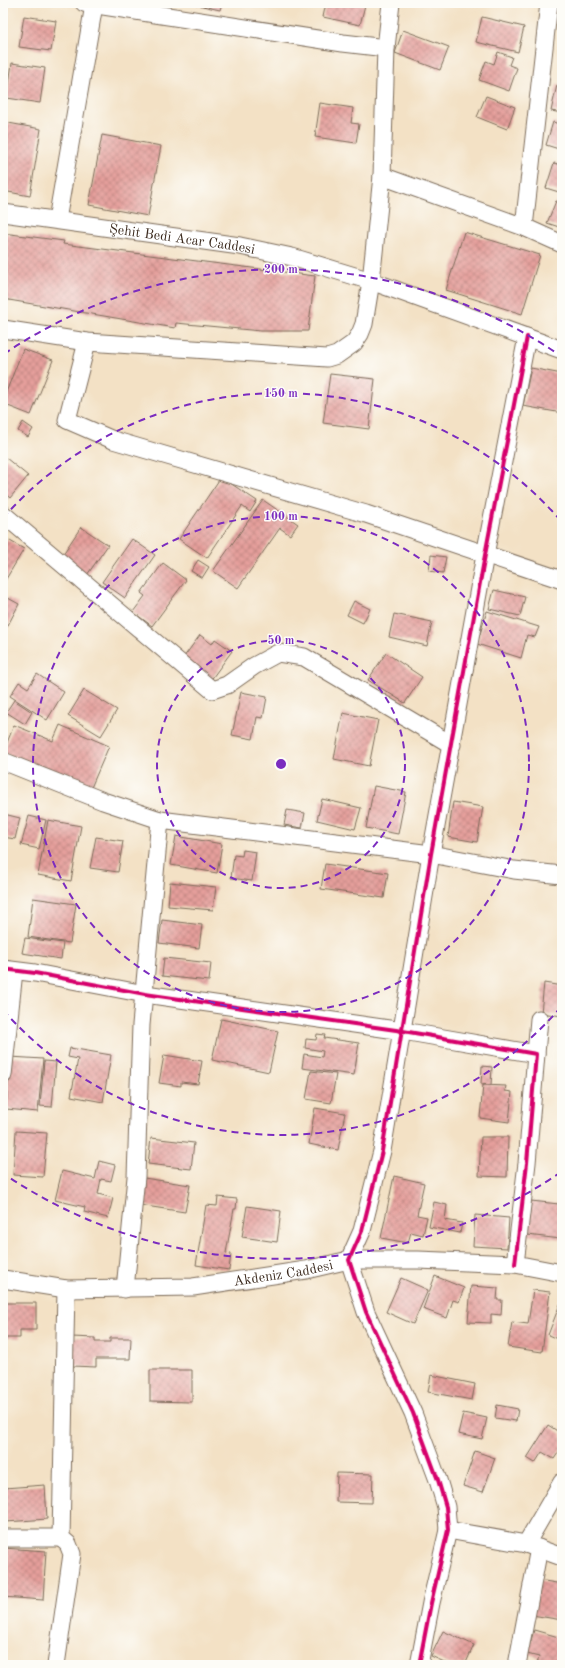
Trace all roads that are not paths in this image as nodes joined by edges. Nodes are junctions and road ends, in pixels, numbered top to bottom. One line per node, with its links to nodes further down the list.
1 (391, 3): 4 (street)
2 (548, 3): 8 (street)
3 (89, 4): 4 (street); 7 (street)
4 (386, 48): 5 (street)
5 (382, 176): 8 (street); 10 (street)
6 (3, 213): 7 (street, Şehit Bedi Acar Caddesi)
7 (56, 220): 10 (street, Şehit Bedi Acar Caddesi)
8 (524, 227): 9 (street)
9 (562, 244)
10 (371, 281): 12 (street, Şehit Bedi Acar Caddesi); 13 (street)
11 (3, 329): 13 (street)
12 (527, 337): 14 (street, Şehit Bedi Acar Caddesi); 16 (street)
13 (87, 342): 16 (street)
14 (562, 350)
15 (3, 514): 18 (street)
16 (485, 554): 17 (street); 18 (street)
17 (562, 580)
18 (452, 745): 21 (street)
19 (3, 761): 20 (street)
20 (160, 820): 21 (street); 24 (street)
21 (431, 854): 22 (street); 26 (street)
22 (562, 875)
23 (9, 970): 24 (street); 28 (street)
24 (145, 994): 26 (street); 34 (street)
25 (538, 1019): 27 (street)
26 (403, 1030): 27 (street); 29 (street)
27 (536, 1054): 30 (street)
28 (3, 1075)
29 (349, 1260): 30 (street, Akdeniz Caddesi); 34 (street, Akdeniz Caddesi); 36 (street)
30 (515, 1264): 31 (street, Akdeniz Caddesi)
31 (562, 1273)
32 (3, 1279): 33 (street, Akdeniz Caddesi)
33 (66, 1289): 34 (street, Akdeniz Caddesi); 38 (street)
34 (124, 1289)
35 (562, 1482): 39 (street)
36 (448, 1530): 39 (street); 42 (street)
37 (3, 1538): 38 (street)
38 (62, 1538): 41 (street)
39 (533, 1546): 40 (street); 43 (street)
40 (562, 1557)
41 (56, 1665)
42 (419, 1665)
43 (517, 1665)

